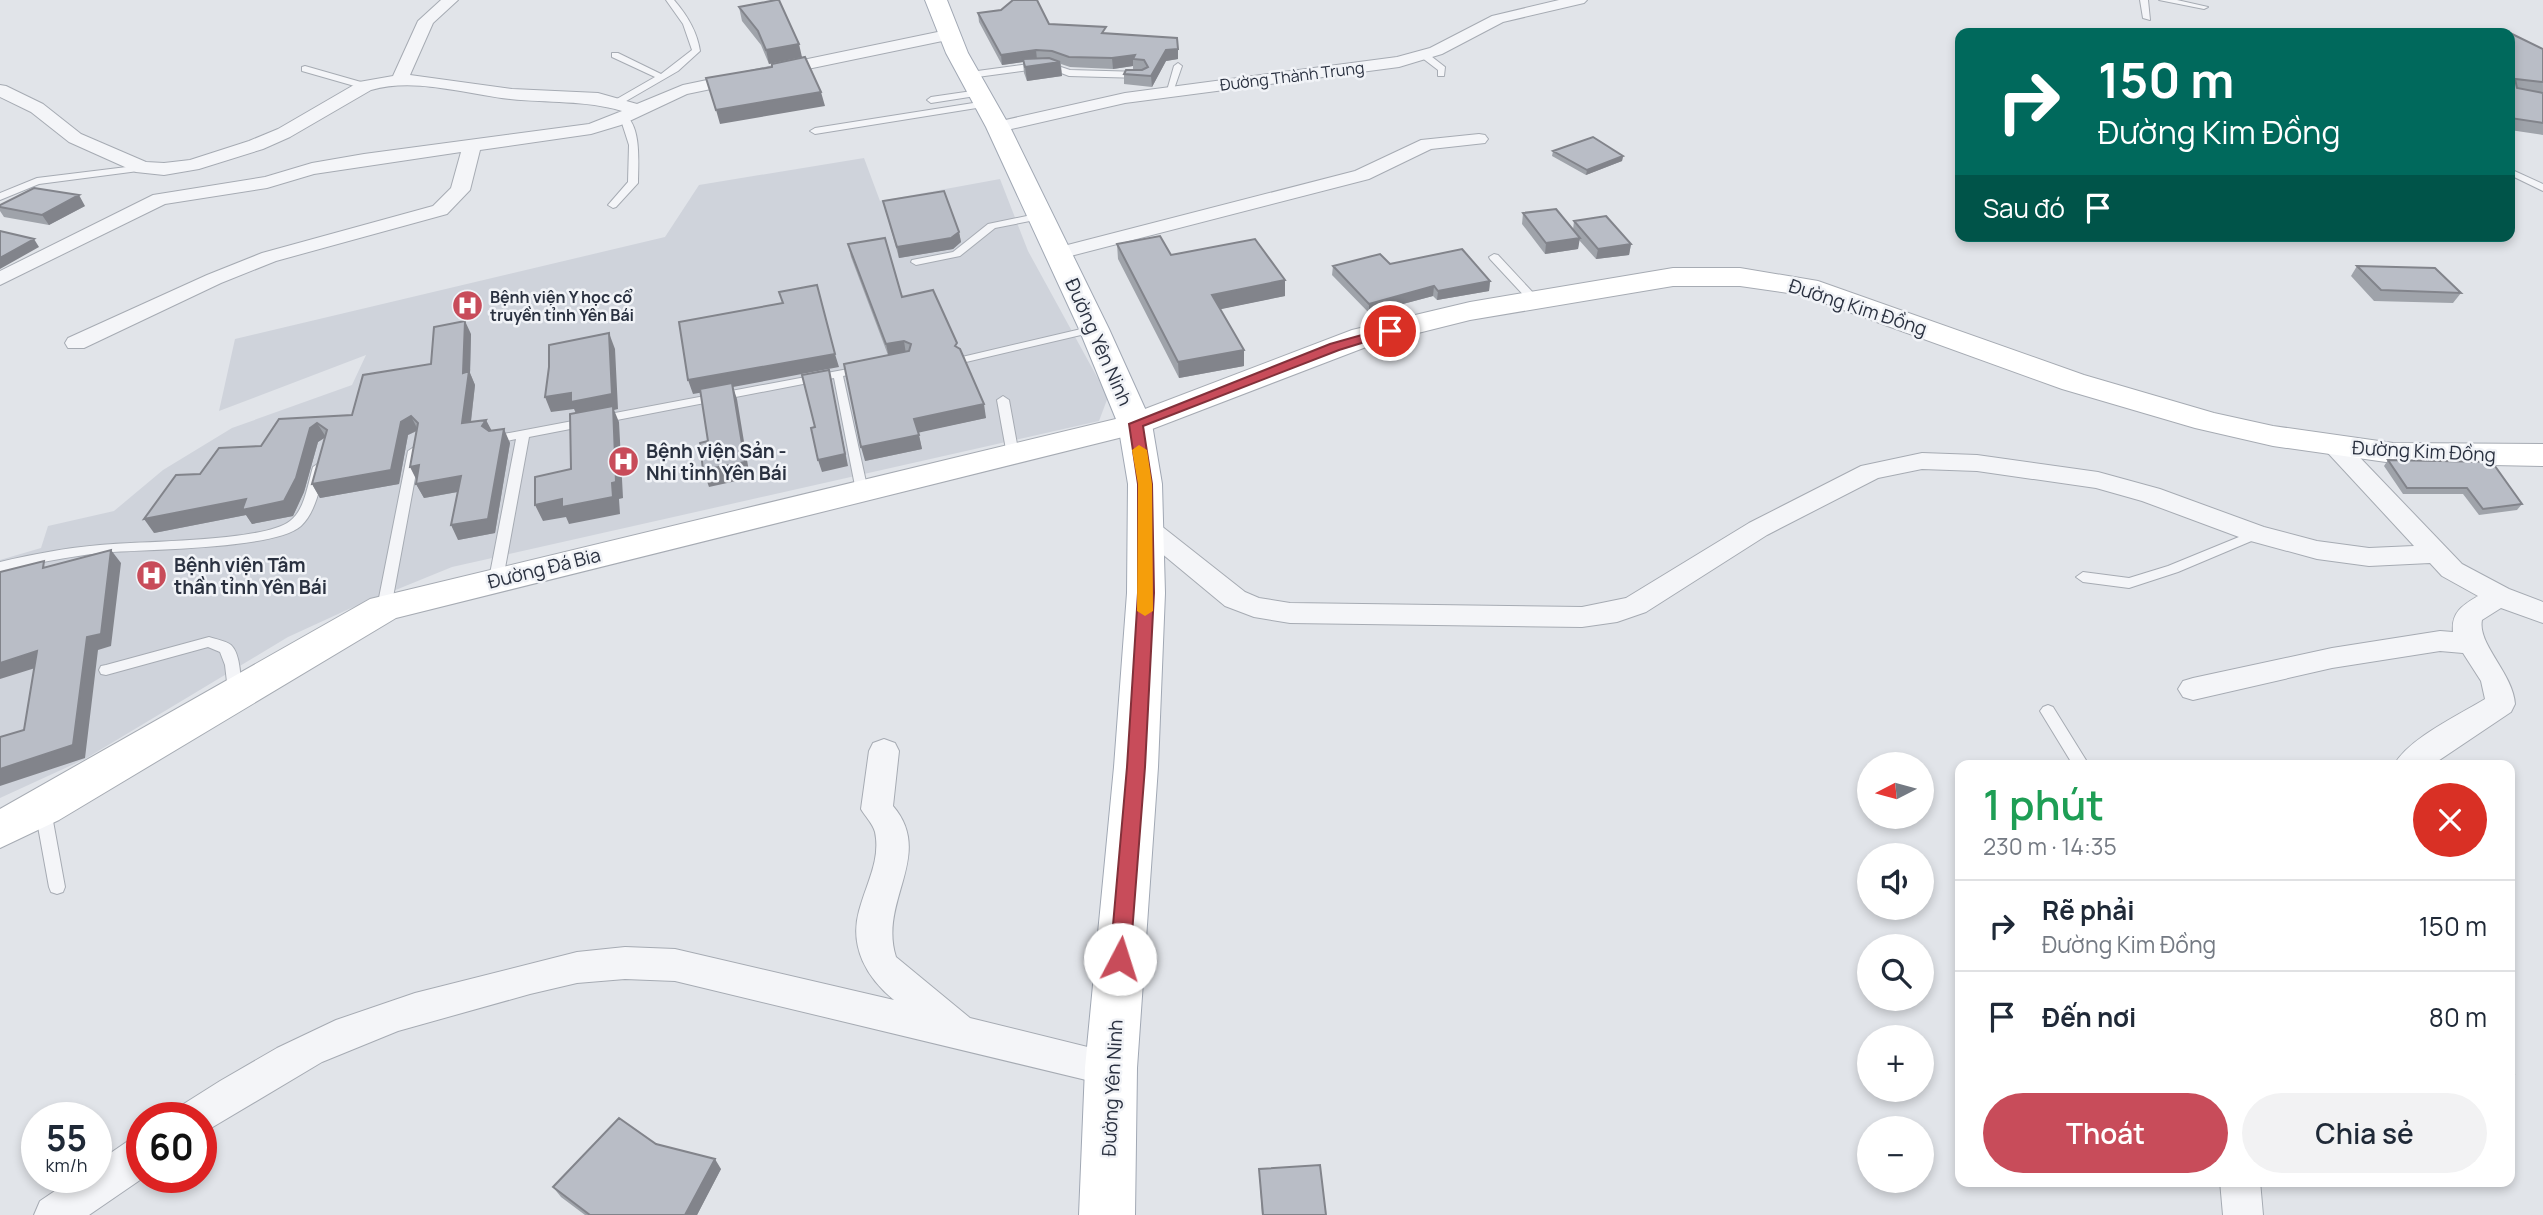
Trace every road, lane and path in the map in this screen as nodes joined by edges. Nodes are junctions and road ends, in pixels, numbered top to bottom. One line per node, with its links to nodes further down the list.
1 (450, 0): 17 (street)
2 (670, 0): 16 (lane)
3 (936, 0): 9 (street, Đường Yên Ninh)
4 (1579, 0): 11 (street, Đường Thành Trung)
5 (2144, 0): 8 (lane)
6 (2163, 0): 7 (lane)
7 (2204, 7)
8 (2147, 18)
9 (951, 34): 22 (street, Đường Yên Ninh); 23 (street)
10 (615, 55): 16 (lane)
11 (1424, 55): 14 (lane); 20 (street, Đường Thành Trung)
12 (1178, 66): 20 (lane)
13 (305, 69): 18 (lane)
14 (1441, 74)
15 (1143, 75): 22 (lane)
16 (661, 77): 23 (lane)
17 (400, 79): 18 (street); 23 (street)
18 (365, 86): 27 (street)
19 (0, 90): 27 (street)
20 (1169, 92): 22 (street, Đường Thành Trung)
21 (931, 100): 22 (lane)
22 (983, 100): 24 (lane); 32 (street, Đường Yên Ninh)
23 (626, 109): 26 (street); 31 (lane)
24 (815, 131)
25 (1479, 139): 33 (street)
26 (472, 145): 36 (street); 39 (street)
27 (143, 168): 30 (lane)
28 (2515, 174): 29 (lane)
29 (2543, 188)
30 (0, 197)
31 (613, 205)
32 (1041, 216): 33 (street, Đường Yên Ninh); 35 (lane)
33 (1059, 253): 38 (street, Đường Yên Ninh)
34 (1494, 257): 37 (lane)
35 (916, 262)
36 (0, 279)
37 (1534, 300): 44 (street, Đường Kim Đồng); 48 (street, Đường Kim Đồng)
38 (1094, 329): 40 (lane); 44 (street, Đường Yên Ninh)
39 (76, 343)
40 (966, 359)
41 (872, 367): 45 (lane)
42 (839, 379): 52 (lane)
43 (1003, 400): 50 (lane)
44 (1135, 424): 50 (street, Đường Đá Bia); 53 (street, Đường Yên Ninh)
45 (523, 435): 47 (lane); 58 (lane)
46 (417, 436): 60 (lane)
47 (497, 439)
48 (2336, 447): 51 (street, Đường Kim Đồng); 55 (street)
49 (323, 454): 56 (lane)
50 (1013, 455): 52 (street, Đường Đá Bia)
51 (2543, 456)
52 (862, 491): 58 (street, Đường Đá Bia)
53 (1146, 527): 54 (street); 74 (street, Đường Yên Ninh)
54 (2256, 534): 55 (street); 57 (lane)
55 (2435, 554): 59 (street)
56 (0, 567)
57 (2083, 577)
58 (496, 579): 60 (street, Đường Đá Bia)
59 (2499, 596): 61 (street); 62 (street)
60 (384, 608): 65 (street, Đường Đá Bia)
61 (2543, 613)
62 (2472, 643): 64 (street); 69 (street)
63 (106, 670): 65 (lane)
64 (2193, 689)
65 (234, 696): 70 (street, Đường Đá Bia)
66 (2048, 711): 68 (lane)
67 (884, 751): 73 (street)
68 (2078, 760)
69 (2416, 760)
70 (43, 808): 71 (street, Đường Đá Bia); 72 (lane)
71 (0, 830)
72 (57, 887)
73 (964, 1033): 74 (street); 75 (street)
74 (1111, 1068): 79 (street, Đường Yên Ninh)
75 (217, 1105)
76 (126, 1166): 78 (street)
77 (2241, 1187): 80 (street)
78 (54, 1215)
79 (1107, 1215)
80 (2243, 1215)

